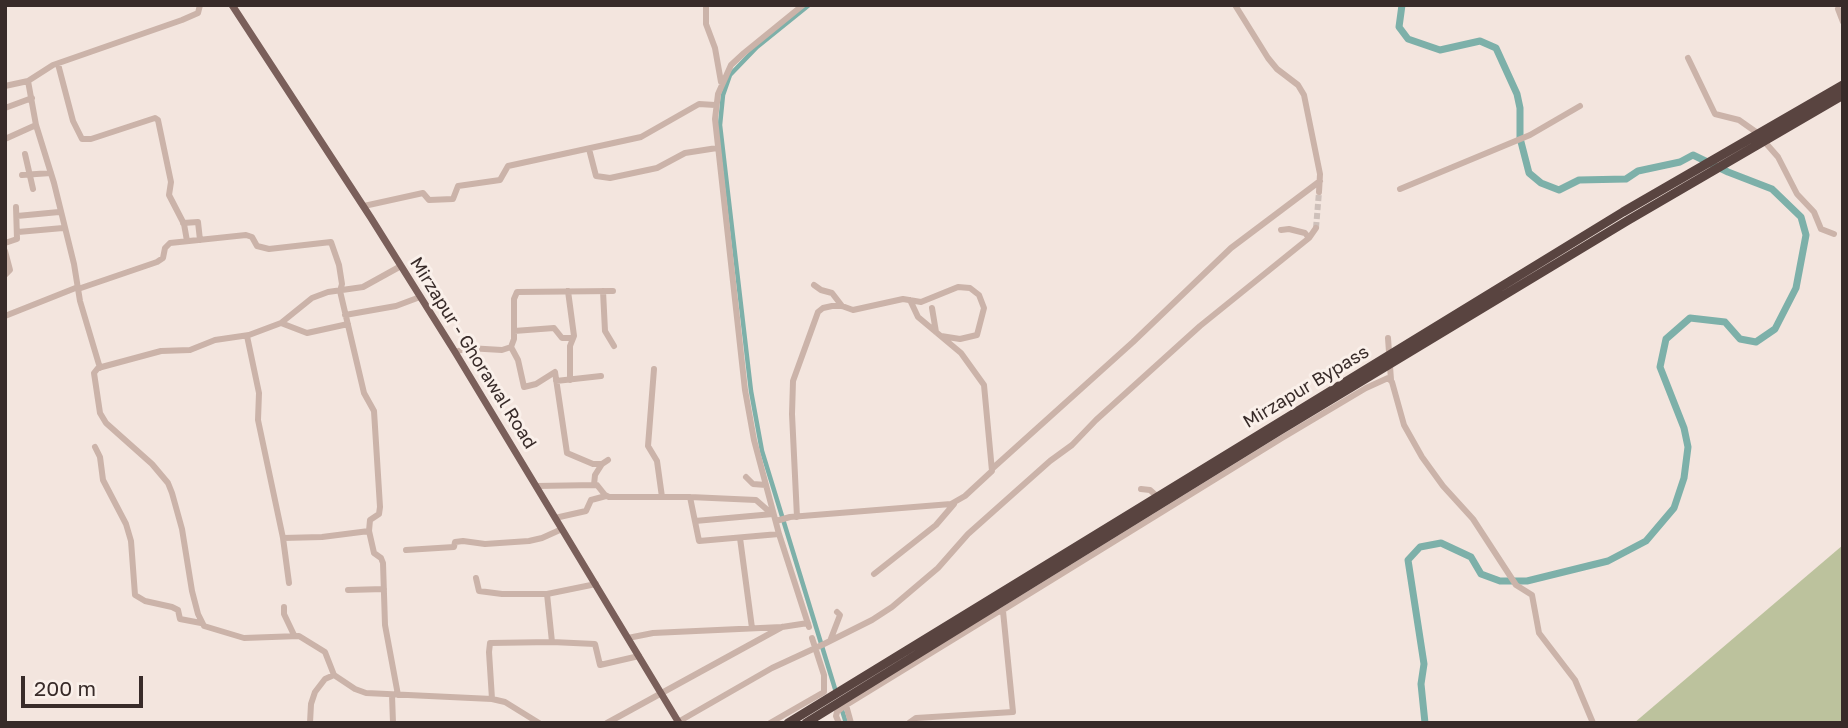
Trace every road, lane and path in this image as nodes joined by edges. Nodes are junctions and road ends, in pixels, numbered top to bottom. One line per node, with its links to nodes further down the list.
1 (200, 5): 11 (street)
2 (232, 5): 35 (main road, Mirzapur - Ghorawal Road)
3 (706, 5): 13 (street)
4 (788, 5): 8 (street)
5 (803, 5): 8 (street)
6 (1235, 5): 30 (street)
7 (1838, 9): 9 (street)
8 (792, 14): 13 (street)
9 (1843, 22)
10 (1688, 58): 22 (street)
11 (58, 64): 12 (street); 39 (street)
12 (28, 81): 15 (street); 17 (street)
13 (721, 84): 18 (street)
14 (1843, 85): 22 (highway, Mirzapur Bypass)
15 (5, 86)
16 (1843, 95): 22 (highway, Mirzapur Bypass)
17 (32, 99): 20 (street); 21 (street)
18 (715, 105): 24 (street); 25 (street)
19 (1580, 106): 32 (street)
20 (5, 108)
21 (36, 125): 23 (street); 27 (street)
22 (1761, 137): 45 (street); 75 (highway, Mirzapur Bypass)
23 (5, 139)
24 (717, 148): 25 (street); 86 (street)
25 (589, 149): 35 (street)
26 (25, 154): 28 (street)
27 (51, 173): 28 (street); 36 (street)
28 (31, 174): 29 (street); 31 (street)
29 (22, 175)
30 (1320, 181): 33 (street); 83 (street)
31 (33, 189)
32 (1400, 189)
33 (1319, 192)
34 (16, 206): 38 (street)
35 (364, 206): 51 (main road, Mirzapur - Ghorawal Road)
36 (60, 212): 37 (street); 40 (street)
37 (38, 214): 38 (street); 42 (street)
38 (17, 216): 44 (street)
39 (183, 223): 47 (street); 48 (street)
40 (63, 228): 42 (street); 54 (street)
41 (1316, 228): 46 (street)
42 (42, 230): 44 (street)
43 (1282, 230): 46 (street)
44 (18, 232): 49 (street)
45 (1834, 234)
46 (1309, 238): 121 (street)
47 (200, 240): 48 (street); 55 (street)
48 (187, 241): 54 (street)
49 (5, 243)
50 (5, 251): 52 (street)
51 (401, 266): 55 (street); 59 (main road, Mirzapur - Ghorawal Road)
52 (5, 275)
53 (814, 285): 61 (street)
54 (78, 288): 64 (street); 76 (street)
55 (340, 290): 63 (street); 65 (street)
56 (613, 290): 58 (street)
57 (568, 291): 58 (street); 67 (street); 70 (street)
58 (603, 291): 72 (street)
59 (420, 298): 63 (street); 74 (main road, Mirzapur - Ghorawal Road)
60 (910, 300): 61 (street); 68 (street); 68 (street)
61 (842, 306): 95 (street)
62 (932, 309): 68 (street)
63 (345, 315): 66 (street)
64 (5, 316)
65 (281, 323): 66 (street); 69 (street)
66 (348, 324): 99 (street)
67 (514, 331): 70 (street); 73 (street)
68 (939, 334): 83 (street)
69 (247, 336): 76 (street); 101 (street)
70 (573, 338): 79 (street)
71 (1388, 338): 75 (street)
72 (614, 346)
73 (512, 347): 74 (street); 81 (street)
74 (454, 352): 87 (main road, Mirzapur - Ghorawal Road)
75 (1391, 359): 80 (street); 92 (highway, Mirzapur Bypass)
76 (100, 368): 114 (street)
77 (654, 369): 90 (street)
78 (601, 376): 79 (street)
79 (570, 380): 81 (street)
80 (1391, 380): 112 (street); 140 (street)
81 (556, 381): 85 (street)
82 (96, 447): 114 (street)
83 (993, 468): 93 (street)
84 (746, 477): 86 (street)
85 (594, 485): 87 (street); 89 (street)
86 (766, 485): 94 (street)
87 (536, 486): 96 (main road, Mirzapur - Ghorawal Road)
88 (1141, 489): 92 (street)
89 (607, 496): 90 (street); 96 (street)
90 (662, 497): 91 (street)
91 (690, 497): 94 (street); 97 (street)
92 (1161, 500): 135 (highway, Mirzapur Bypass); 136 (highway, Mirzapur Bypass)
93 (955, 503): 95 (street); 104 (street)
94 (776, 517): 95 (street); 97 (street); 100 (street)
95 (793, 517)
96 (555, 518): 98 (main road, Mirzapur - Ghorawal Road)
97 (695, 521): 102 (street)
98 (562, 529): 103 (street); 107 (main road, Mirzapur - Ghorawal Road)
99 (369, 531): 101 (street); 108 (street)
100 (779, 534): 102 (street); 115 (street)
101 (283, 538): 106 (street)
102 (740, 538): 116 (street)
103 (406, 550)
104 (874, 574)
105 (476, 578): 110 (street)
106 (289, 583)
107 (596, 584): 110 (street); 118 (main road, Mirzapur - Ghorawal Road)
108 (384, 589): 109 (street); 125 (street)
109 (348, 590)
110 (547, 594): 120 (street)
111 (284, 607): 117 (street)
112 (1003, 610): 127 (street); 128 (street)
113 (837, 612): 121 (street)
114 (201, 623): 117 (street)
115 (782, 627): 116 (street); 124 (street)
116 (752, 628): 118 (street)
117 (294, 635): 123 (street)
118 (628, 638): 122 (main road, Mirzapur - Ghorawal Road)
119 (812, 638): 121 (street)
120 (552, 642): 122 (street); 126 (street)
121 (822, 645): 129 (street); 134 (street)
122 (639, 656): 124 (main road, Mirzapur - Ghorawal Road)
123 (334, 675): 125 (street); 130 (street)
124 (660, 692): 129 (main road, Mirzapur - Ghorawal Road); 133 (street)
125 (395, 695): 126 (street); 131 (street)
126 (492, 699): 132 (street)
127 (842, 708): 137 (street); 138 (street)
128 (924, 720): 139 (street)
129 (678, 722)
130 (310, 723)
131 (393, 723)
132 (539, 723)
133 (607, 723)
134 (770, 723)
135 (788, 723)
136 (806, 723)
137 (839, 723)
138 (851, 723)
139 (909, 723)
140 (1593, 723)

